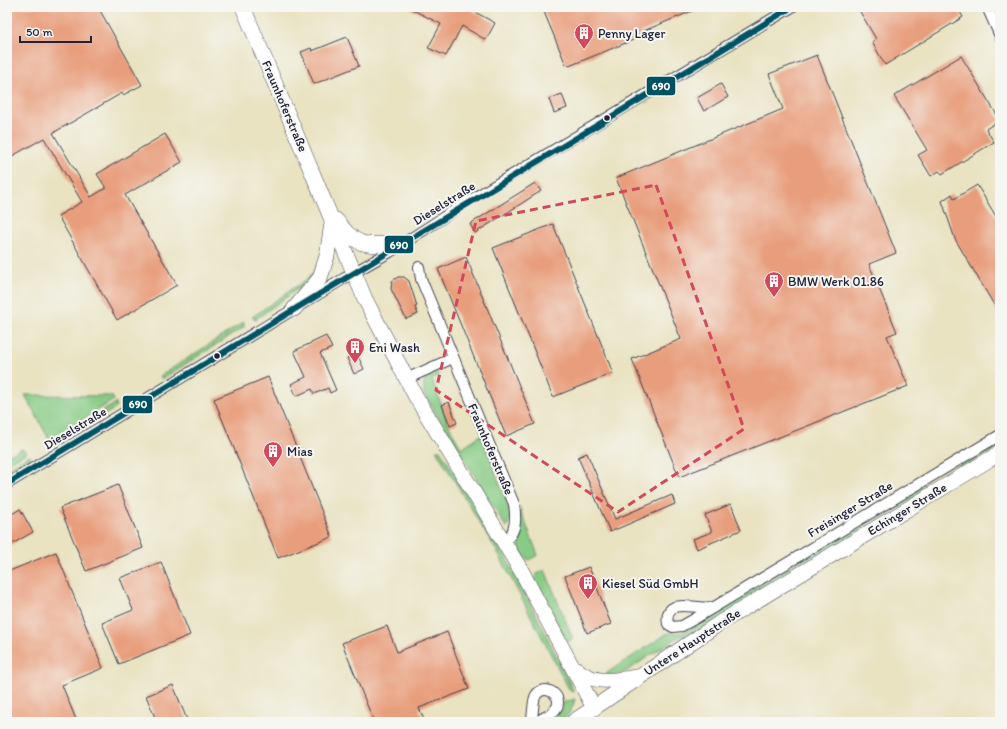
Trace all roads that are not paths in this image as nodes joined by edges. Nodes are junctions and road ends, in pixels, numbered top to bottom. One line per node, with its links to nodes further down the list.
1 (243, 7): 5 (main road, Fraunhoferstraße)
2 (792, 7): 7 (street, Dieselstraße)
3 (987, 7): 4 (street)
4 (1000, 36)
5 (326, 206): 6 (main road, Fraunhoferstraße); 7 (main road)
6 (332, 222): 9 (main road, Fraunhoferstraße); 10 (main road)
7 (404, 243): 9 (street, Dieselstraße)
8 (419, 267): 11 (street, Fraunhoferstraße)
9 (353, 273): 10 (street, Dieselstraße); 12 (main road, Fraunhoferstraße)
10 (294, 309): 15 (street, Dieselstraße)
11 (453, 358): 12 (street); 16 (street, Fraunhoferstraße)
12 (406, 379): 16 (main road, Fraunhoferstraße)
13 (1000, 435): 18 (street, Freisinger Straße)
14 (1000, 452): 17 (main road, Echinger Straße)
15 (7, 484)
16 (505, 540): 19 (main road, Fraunhoferstraße)
17 (813, 565): 20 (main road, Untere Hauptstraße)
18 (714, 607)
19 (571, 663): 20 (main road); 21 (main road, Fraunhoferstraße)
20 (638, 677): 21 (main road, Untere Hauptstraße)
21 (594, 708): 24 (main road, Untere Hauptstraße)
22 (531, 722): 23 (street)
23 (537, 722)
24 (573, 722)

